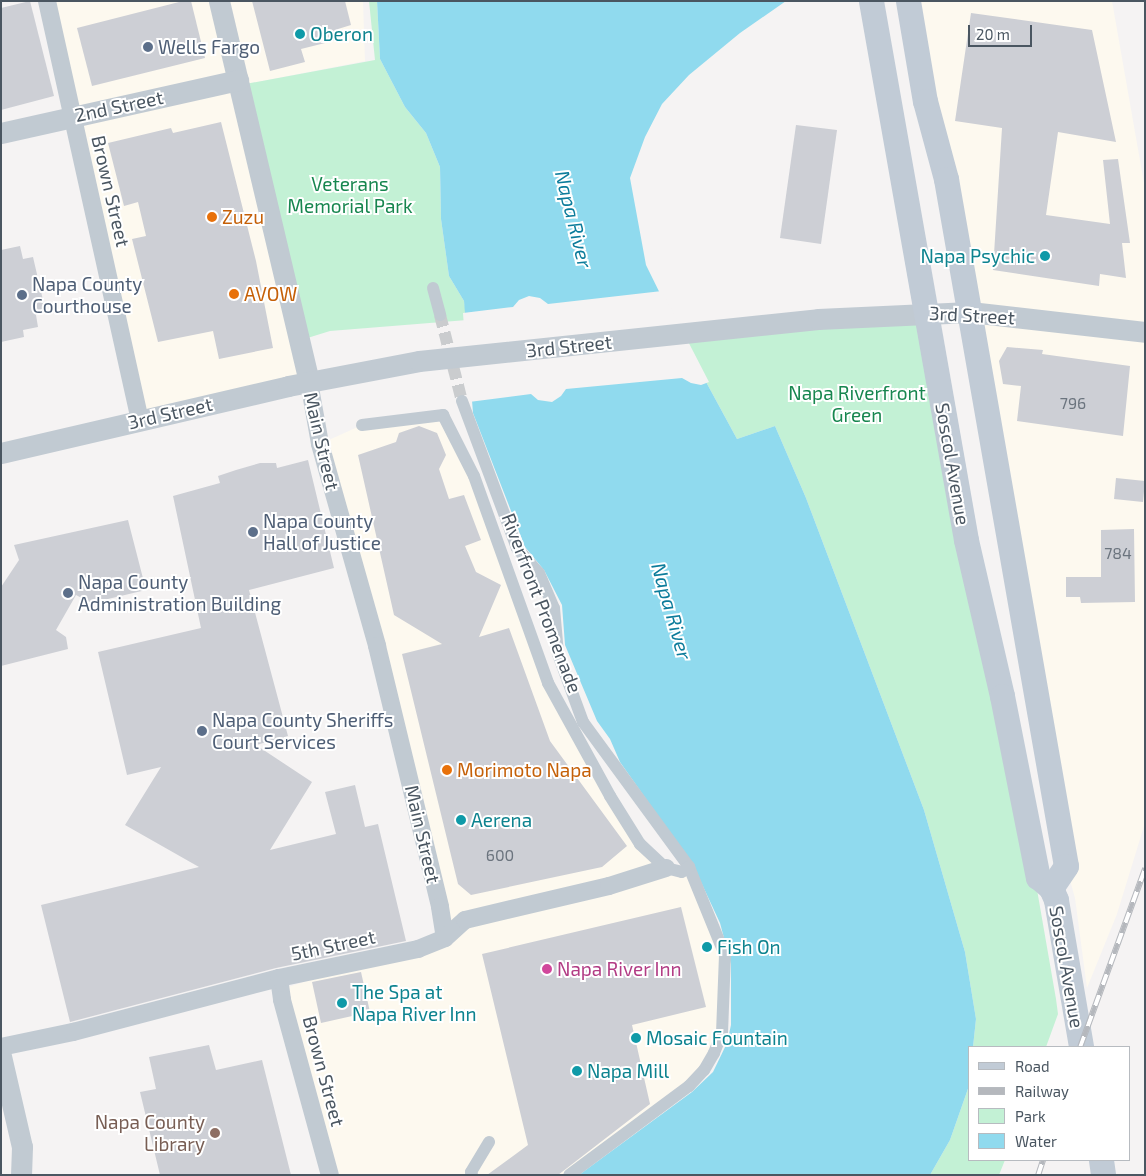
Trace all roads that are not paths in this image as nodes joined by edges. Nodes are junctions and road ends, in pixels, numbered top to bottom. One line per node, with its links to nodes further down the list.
1 (48, 1): 6 (street, Brown Street)
2 (219, 1): 5 (street, Main Street)
3 (871, 1): 9 (main road, Soscol Avenue)
4 (908, 1): 10 (main road, Soscol Avenue)
5 (238, 80): 6 (street, 2nd Street); 13 (street, Main Street)
6 (72, 116): 7 (street, 2nd Street); 15 (street, Brown Street)
7 (1, 133)
8 (433, 288): 11 (street)
9 (927, 312): 10 (street, 3rd Street); 13 (street, 3rd Street); 20 (main road, Soscol Avenue)
10 (970, 312): 12 (street, 3rd Street); 20 (main road, Soscol Avenue)
11 (440, 315)
12 (1145, 332)
13 (309, 382): 15 (street, 3rd Street); 21 (street, Main Street)
14 (462, 401): 18 (street, Riverfront Promenade)
15 (140, 419): 17 (street, 3rd Street)
16 (362, 425): 19 (street, Riverfront Promenade)
17 (1, 453)
18 (689, 867): 19 (street); 33 (street, Riverfront Promenade)
19 (666, 868): 21 (street, 5th Street)
20 (1052, 888): 23 (main road, Soscol Avenue)
21 (445, 938): 22 (street, 5th Street)
22 (278, 978): 24 (street, 5th Street); 31 (street, Brown Street)
23 (1082, 1046)
24 (1, 1047)
25 (1, 1056): 27 (street)
26 (489, 1142): 32 (street)
27 (22, 1146): 29 (street); 30 (street)
28 (1101, 1161): 34 (main road)
29 (21, 1175)
30 (32, 1175)
31 (330, 1175)
32 (472, 1175)
33 (569, 1175)
34 (1103, 1175)

